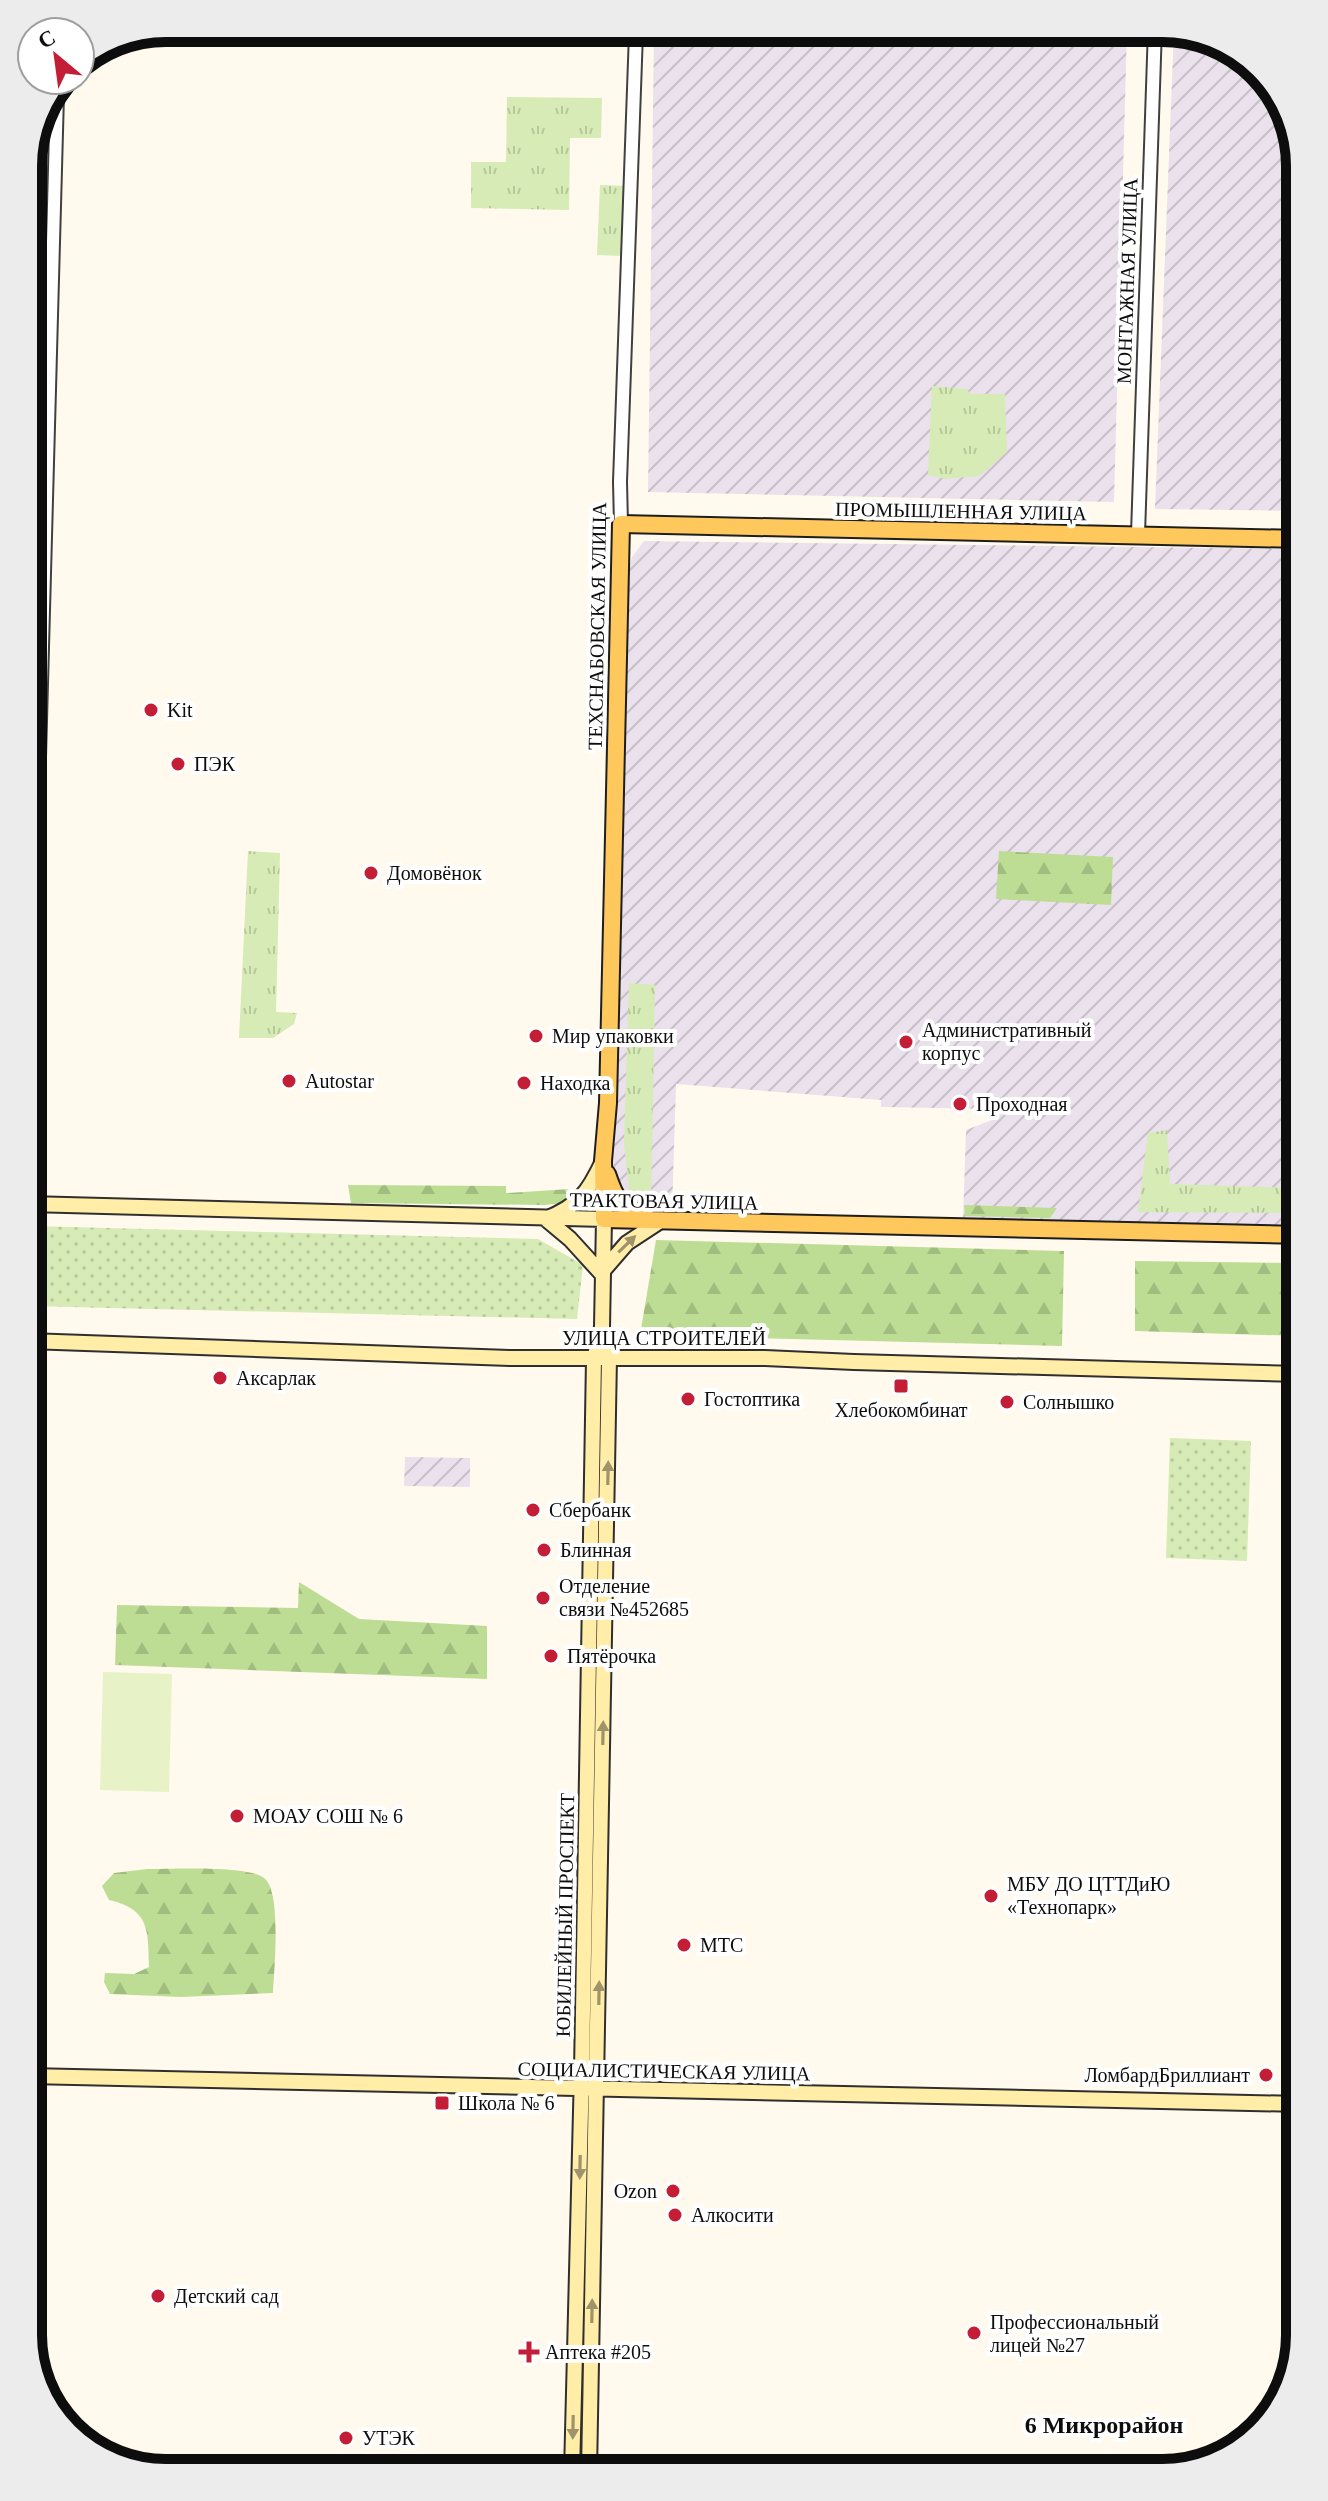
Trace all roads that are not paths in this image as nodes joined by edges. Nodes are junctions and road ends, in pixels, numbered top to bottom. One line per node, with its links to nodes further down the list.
1 (636, 42): 4 (street, ТЕХСНАБОВСКАЯ УЛИЦА)
2 (1155, 42): 5 (street, МОНТАЖНАЯ УЛИЦА)
3 (57, 108): 7 (street)
4 (621, 524): 5 (main road, ПРОМЫШЛЕННАЯ УЛИЦА); 8 (main road, ТЕХСНАБОВСКАЯ УЛИЦА)
5 (1138, 534): 6 (main road, ПРОМЫШЛЕННАЯ УЛИЦА)
6 (1286, 539)
7 (42, 665)
8 (603, 1161): 10 (main road); 11 (main road, ТЕХСНАБОВСКАЯ УЛИЦА); 12 (main road)
9 (42, 1204): 10 (main road, ТРАКТОВАЯ УЛИЦА)
10 (546, 1219): 11 (main road, ТРАКТОВАЯ УЛИЦА); 14 (main road)
11 (604, 1219): 12 (main road, ТРАКТОВАЯ УЛИЦА); 14 (main road)
12 (659, 1222): 13 (main road, ТРАКТОВАЯ УЛИЦА); 14 (main road, one-way to 12)
13 (1286, 1235)
14 (601, 1273): 16 (main road)
15 (42, 1341): 16 (main road, УЛИЦА СТРОИТЕЛЕЙ)
16 (602, 1358): 17 (main road, УЛИЦА СТРОИТЕЛЕЙ); 19 (main road, ЮБИЛЕЙНЫЙ ПРОСПЕКТ); 20 (main road, one-way to 16)
17 (1286, 1374)
18 (42, 2076): 19 (main road, СОЦИАЛИСТИЧЕСКАЯ УЛИЦА)
19 (582, 2089): 20 (main road, СОЦИАЛИСТИЧЕСКАЯ УЛИЦА); 22 (main road, ЮБИЛЕЙНЫЙ ПРОСПЕКТ, one-way to 22)
20 (597, 2089): 21 (main road, СОЦИАЛИСТИЧЕСКАЯ УЛИЦА); 23 (main road, one-way to 20)
21 (1286, 2104)
22 (572, 2459)
23 (589, 2459)

